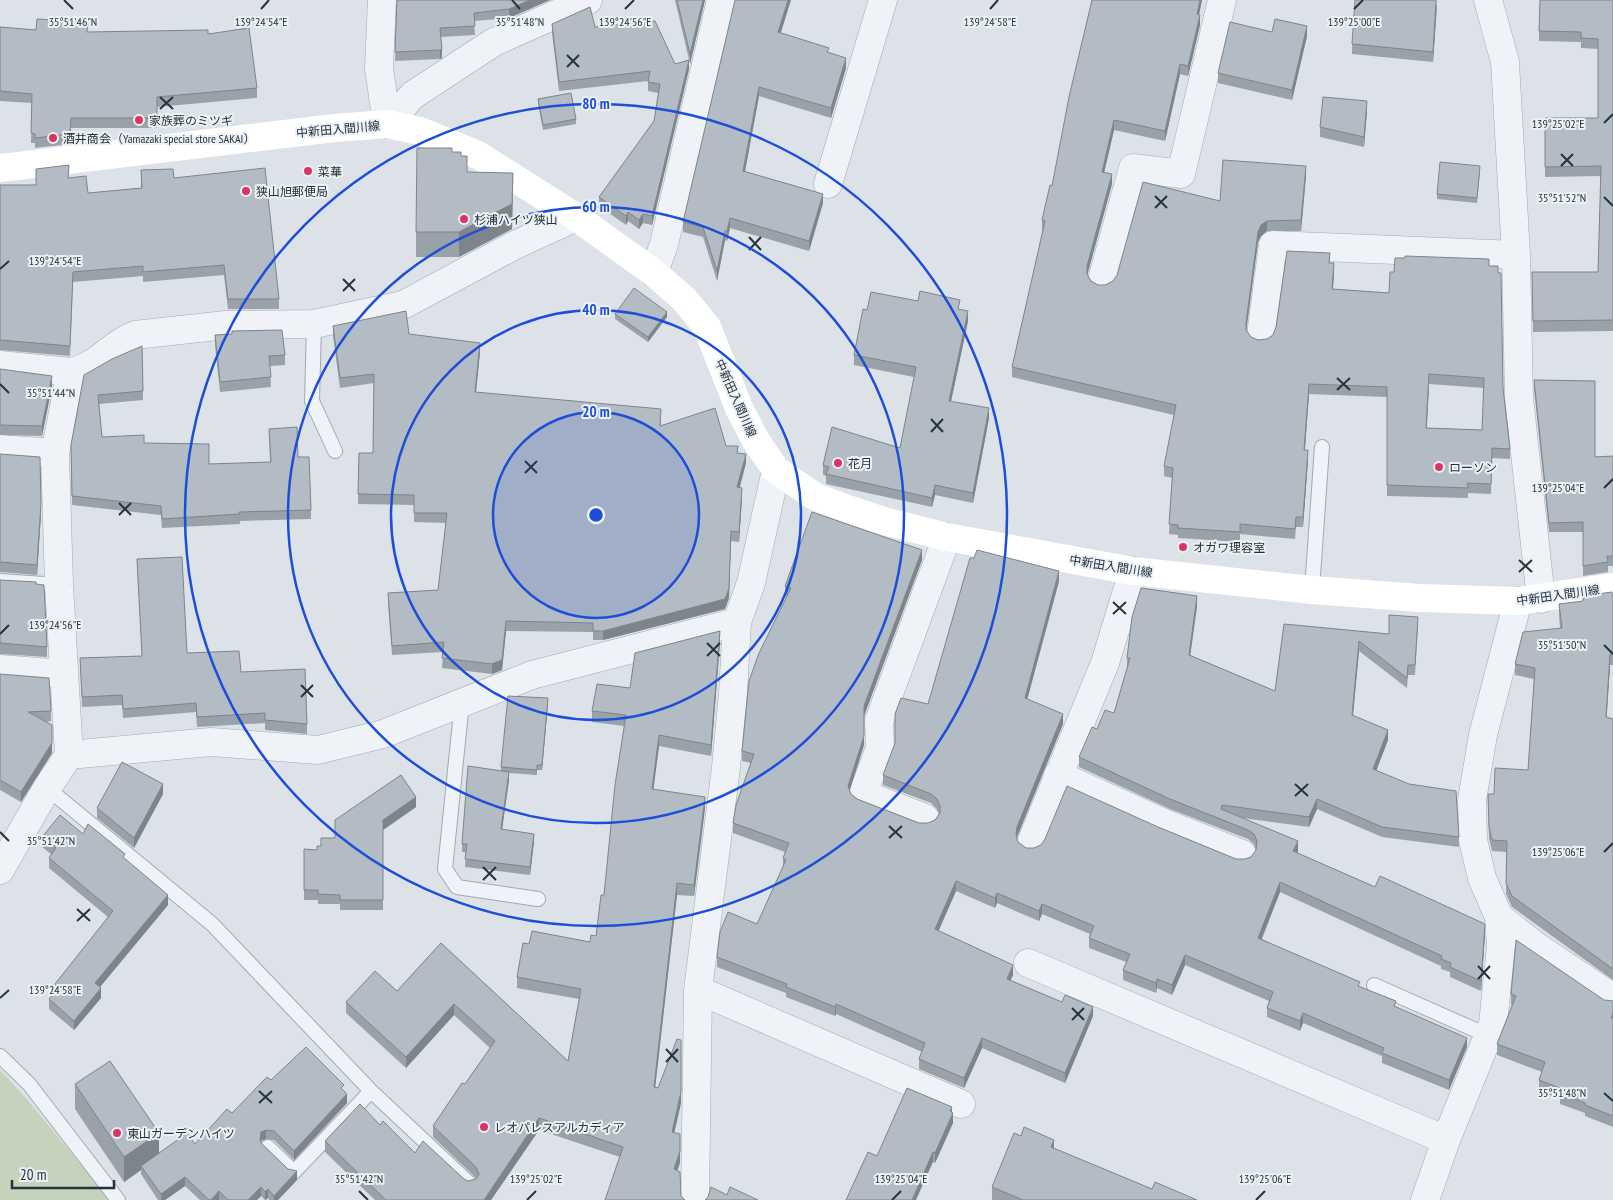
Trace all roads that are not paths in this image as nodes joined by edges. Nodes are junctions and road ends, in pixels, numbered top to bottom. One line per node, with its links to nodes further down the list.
1 (382, 0): 7 (street)
2 (588, 0): 7 (street)
3 (721, 0): 12 (street)
4 (883, 0): 9 (street)
5 (1222, 0): 13 (street)
6 (1488, 0): 11 (street)
7 (387, 124): 8 (main road, 中新田入間川線); 10 (main road, 中新田入間川線)
8 (0, 168)
9 (828, 184)
10 (576, 217): 12 (main road, 中新田入間川線); 14 (street)
11 (1516, 255): 15 (street); 29 (street)
12 (654, 273): 22 (main road, 中新田入間川線)
13 (1102, 280)
14 (314, 324): 17 (street); 20 (lane)
15 (1261, 335)
16 (0, 364): 17 (street)
17 (71, 372): 21 (street)
18 (1322, 447): 28 (lane)
19 (0, 449): 21 (street)
20 (335, 452)
21 (54, 453): 26 (street)
22 (776, 470): 23 (main road, 中新田入間川線); 30 (street)
23 (947, 537): 24 (main road, 中新田入間川線); 37 (street)
24 (1133, 571): 28 (main road, 中新田入間川線); 35 (street)
25 (0, 581): 26 (lane)
26 (59, 585): 32 (street)
27 (1613, 587): 29 (main road, 中新田入間川線)
28 (1312, 590): 29 (main road, 中新田入間川線)
29 (1530, 600): 42 (street)
30 (737, 622): 33 (street); 45 (street)
31 (0, 669): 32 (street)
32 (64, 674): 34 (street)
33 (462, 702): 34 (street); 41 (lane)
34 (69, 755): 36 (street)
35 (1058, 775): 38 (street); 40 (street)
36 (47, 788): 39 (street); 49 (lane)
37 (924, 818)
38 (1031, 843)
39 (4, 854)
40 (1242, 854)
41 (538, 899)
42 (1499, 917): 46 (street); 47 (street)
43 (1028, 963): 51 (street)
44 (1374, 985): 47 (lane)
45 (698, 990): 50 (street); 55 (street)
46 (1613, 998)
47 (1489, 1036): 51 (street)
48 (0, 1056): 54 (lane)
49 (371, 1091): 52 (lane); 53 (lane)
50 (961, 1104)
51 (1446, 1140): 56 (street)
52 (268, 1147)
53 (470, 1184)
54 (118, 1200)
55 (695, 1200)
56 (1425, 1200)

